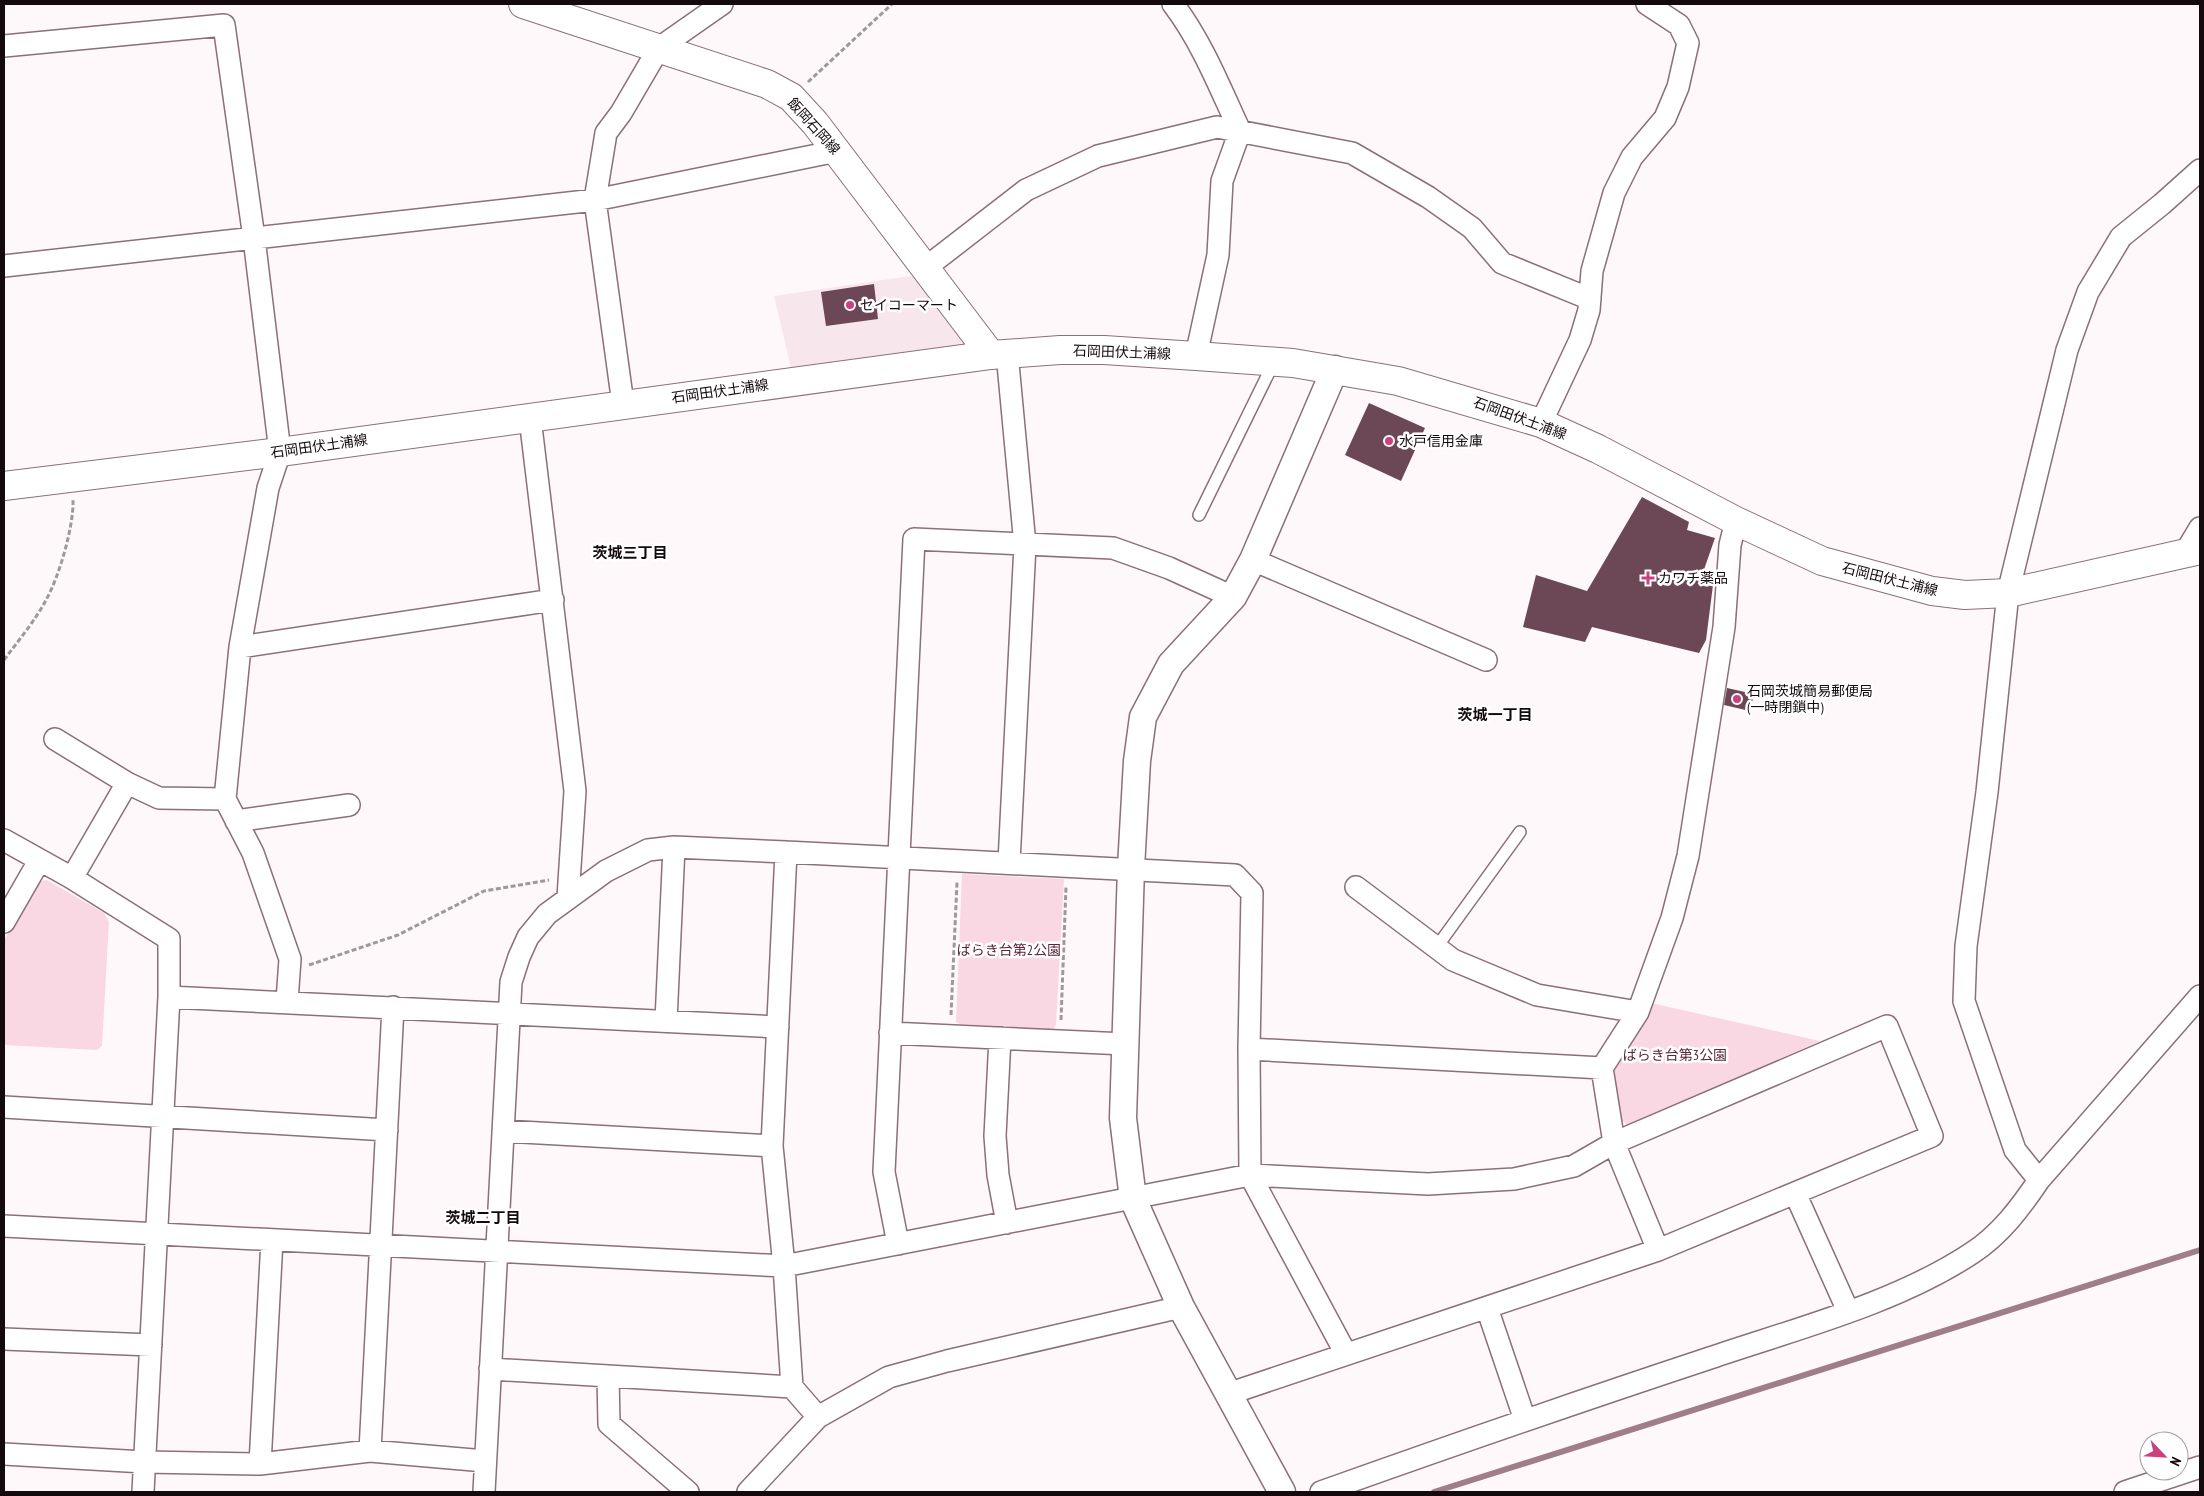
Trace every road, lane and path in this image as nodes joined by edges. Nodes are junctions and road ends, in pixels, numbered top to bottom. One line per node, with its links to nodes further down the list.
1 (523, 4): 7 (main road, 飯岡石岡線)
2 (722, 4): 7 (street)
3 (892, 4): 8 (path)
4 (1173, 4): 9 (street)
5 (1647, 4): 16 (street)
6 (4, 46): 13 (street)
7 (659, 48): 8 (main road, 飯岡石岡線); 12 (street)
8 (791, 97): 10 (main road, 飯岡石岡線)
9 (1240, 132): 15 (street); 16 (street); 18 (street)
10 (837, 151): 12 (street); 15 (main road, 飯岡石岡線)
11 (2200, 170): 33 (street)
12 (595, 200): 13 (street); 21 (street)
13 (254, 238): 14 (street); 24 (street)
14 (4, 266)
15 (924, 269): 17 (main road, 飯岡石岡線)
16 (1590, 299): 23 (street)
17 (999, 354): 18 (main road, 石岡田伏土浦線); 21 (main road, 石岡田伏土浦線); 30 (street)
18 (1196, 356): 19 (main road, 石岡田伏土浦線)
19 (1274, 362): 20 (main road, 石岡田伏土浦線); 27 (lane)
20 (1335, 369): 23 (main road, 石岡田伏土浦線); 32 (street)
21 (623, 404): 22 (main road, 石岡田伏土浦線)
22 (530, 418): 24 (main road, 石岡田伏土浦線); 35 (street)
23 (1541, 423): 28 (main road, 石岡田伏土浦線)
24 (280, 452): 25 (main road, 石岡田伏土浦線); 36 (street)
25 (73, 477): 26 (main road, 石岡田伏土浦線); 37 (path)
26 (4, 486)
27 (1199, 515)
28 (1736, 521): 33 (main road, 石岡田伏土浦線); 64 (street)
29 (2200, 528): 31 (street)
30 (1025, 545): 34 (street); 48 (street); 50 (street)
31 (2193, 551): 33 (main road, 石岡田伏土浦線)
32 (1253, 560): 34 (street); 38 (street)
33 (2008, 593): 82 (street)
34 (1233, 597): 51 (street)
35 (552, 600): 36 (street); 55 (street)
36 (240, 647): 41 (street)
37 (4, 660)
38 (1486, 660)
39 (55, 739): 40 (street)
40 (127, 784): 41 (street); 53 (street)
41 (224, 799): 43 (street)
42 (349, 805): 43 (street)
43 (236, 821): 59 (street)
44 (1520, 832): 58 (lane)
45 (4, 840): 49 (street)
46 (674, 847): 47 (street); 55 (street); 66 (street)
47 (786, 852): 48 (street); 67 (street)
48 (898, 857): 50 (street); 68 (street)
49 (40, 862): 53 (street); 57 (street)
50 (1009, 862): 51 (street)
51 (1131, 868): 72 (street); 73 (street)
52 (1067, 877): 71 (path)
53 (72, 878): 61 (street)
54 (956, 879): 69 (path)
55 (568, 887): 59 (path); 65 (street)
56 (1356, 887): 58 (street)
57 (4, 922)
58 (1436, 948): 64 (street)
59 (289, 971): 62 (street)
60 (2200, 996): 82 (street)
61 (169, 997): 62 (street); 76 (street)
62 (287, 1001): 63 (street)
63 (394, 1007): 65 (street); 77 (street)
64 (1638, 1012): 74 (street)
65 (510, 1013): 66 (street); 78 (street)
66 (666, 1021): 67 (street)
67 (778, 1027): 80 (street)
68 (890, 1033): 69 (street); 89 (street)
69 (950, 1036): 70 (street)
70 (1000, 1038): 71 (street); 85 (street)
71 (1060, 1041): 72 (street)
72 (1125, 1044): 84 (street)
73 (1249, 1049): 74 (street); 81 (street)
74 (1602, 1068): 79 (street)
75 (4, 1107): 76 (street)
76 (163, 1116): 77 (street); 87 (street)
77 (387, 1130): 90 (street)
78 (503, 1131): 80 (street); 91 (street)
79 (1614, 1143): 81 (street); 83 (street); 92 (street)
80 (772, 1146): 93 (street)
81 (1250, 1175): 84 (street); 99 (street)
82 (2039, 1180): 96 (street)
83 (1795, 1193): 92 (street); 96 (street)
84 (1133, 1199): 85 (street); 94 (street)
85 (1007, 1223): 89 (street)
86 (4, 1226): 87 (street)
87 (157, 1234): 88 (street); 98 (street)
88 (272, 1240): 90 (street); 110 (street)
89 (898, 1244): 93 (street)
90 (381, 1245): 91 (street); 106 (street)
91 (496, 1250): 93 (street); 100 (street)
92 (1658, 1250): 95 (street)
93 (784, 1266): 102 (street)
94 (1181, 1307): 103 (street); 104 (street)
95 (1487, 1308): 99 (street); 105 (street)
96 (1848, 1311): 105 (street)
97 (4, 1339): 98 (street)
98 (151, 1345): 109 (street)
99 (1346, 1354): 103 (street)
100 (490, 1369): 101 (street); 108 (street)
101 (608, 1376): 102 (street); 114 (street)
102 (792, 1387): 104 (street)
103 (1228, 1394): 116 (street)
104 (818, 1417): 115 (street)
105 (1525, 1420): 117 (street)
106 (370, 1451): 108 (street); 110 (street)
107 (4, 1454): 109 (street)
108 (485, 1461): 113 (street)
109 (144, 1462): 110 (street); 112 (street)
110 (260, 1464)
111 (2200, 1467): 118 (street)
112 (143, 1492)
113 (484, 1492)
114 (688, 1492)
115 (748, 1492)
116 (1282, 1492)
117 (1321, 1492)
118 (2125, 1492)

